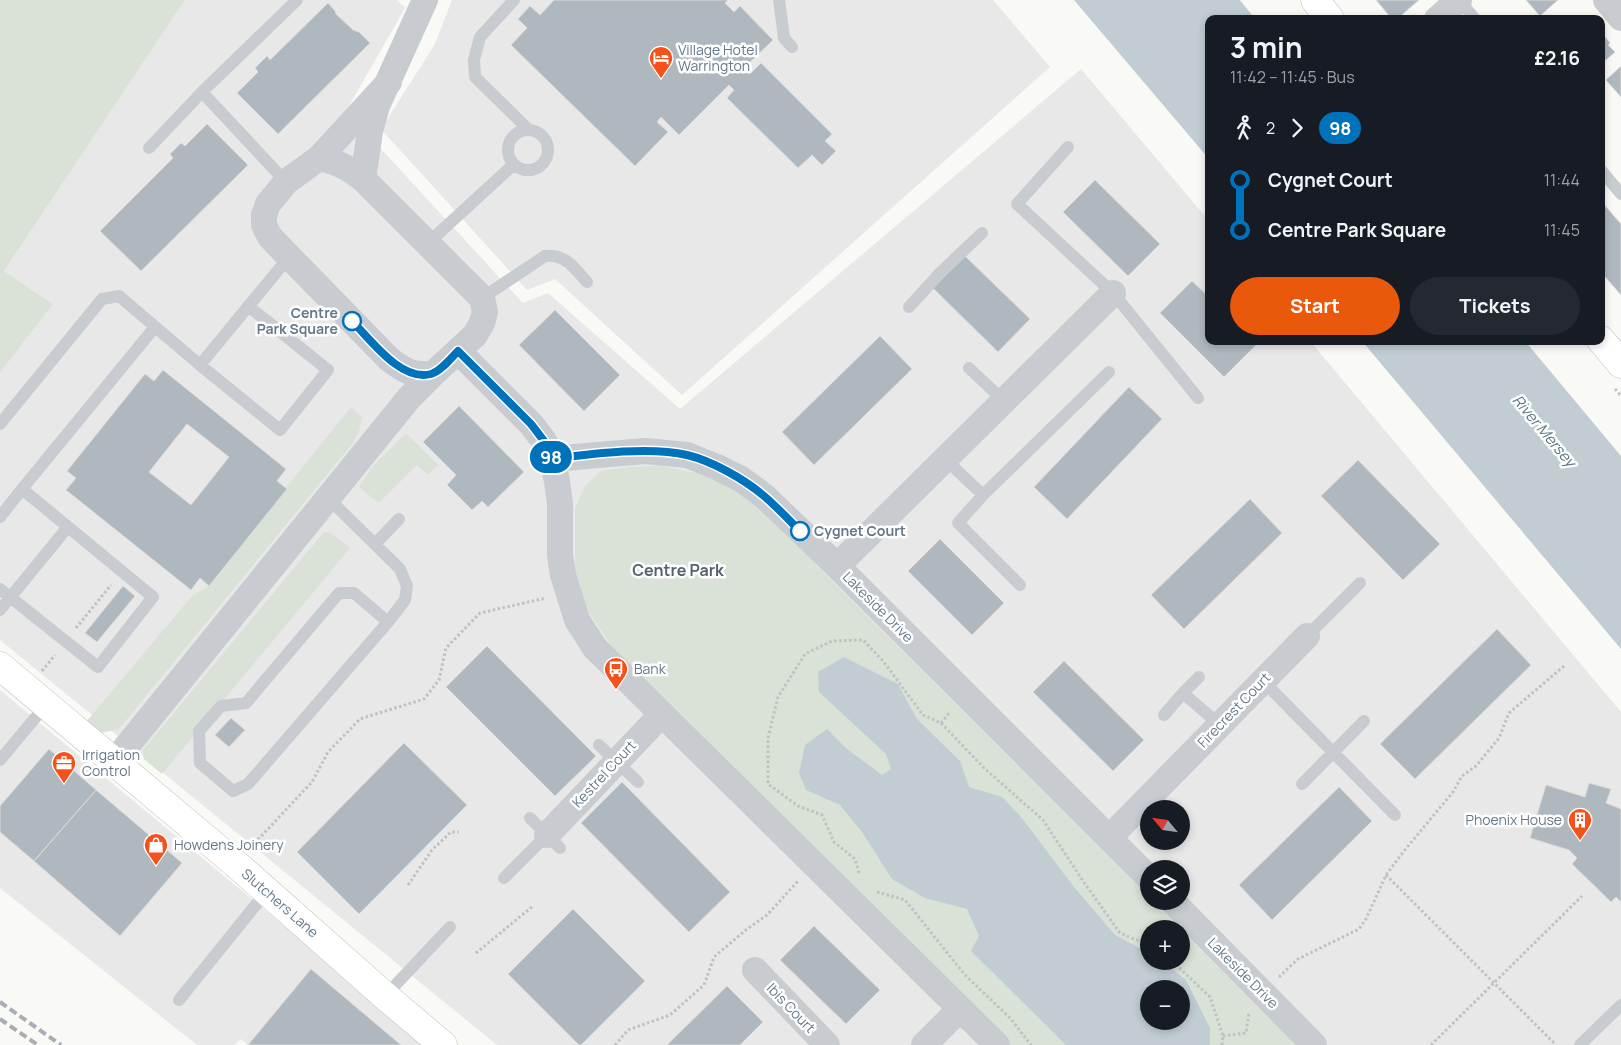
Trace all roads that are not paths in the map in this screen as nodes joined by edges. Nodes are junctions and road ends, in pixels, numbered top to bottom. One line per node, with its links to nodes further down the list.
1 (297, 0): 14 (lane)
2 (425, 0): 13 (street)
3 (514, 0): 15 (lane)
4 (779, 0): 12 (lane)
5 (1314, 0): 8 (highway)
6 (1459, 0): 9 (street); 10 (lane)
7 (1606, 0): 11 (street)
8 (1327, 15)
9 (1442, 15)
10 (1471, 15)
11 (1621, 18)
12 (792, 47)
13 (389, 82): 18 (street); 21 (street)
14 (202, 92): 16 (lane); 22 (lane)
15 (528, 130): 19 (lane); 19 (lane)
16 (148, 148)
17 (1068, 148): 28 (lane)
18 (319, 158): 21 (street); 22 (street)
19 (513, 165): 25 (lane)
20 (1605, 175): 23 (lane)
21 (362, 179): 25 (street)
22 (286, 182): 26 (street)
23 (1621, 194)
24 (982, 233): 31 (lane)
25 (428, 243): 29 (street)
26 (289, 258): 30 (lane); 35 (street)
27 (588, 282): 29 (lane)
28 (1113, 293): 41 (lane); 42 (street)
29 (482, 298): 34 (street)
30 (248, 306): 37 (lane); 37 (lane)
31 (909, 307)
32 (155, 327): 37 (lane); 43 (lane); 47 (lane)
33 (1605, 345): 36 (highway)
34 (458, 351): 40 (street); 45 (street)
35 (389, 359): 40 (street); 44 (street)
36 (1621, 364)
37 (200, 365)
38 (969, 368): 42 (lane)
39 (1109, 372): 48 (lane)
40 (433, 374): 44 (street)
41 (1198, 398)
42 (1004, 401): 46 (street)
43 (0, 424)
44 (374, 442): 49 (street)
45 (552, 459): 54 (street, Lakeside Drive); 67 (street)
46 (945, 459): 48 (lane); 54 (street)
47 (22, 489): 50 (lane); 52 (lane)
48 (983, 496): 56 (lane)
49 (329, 499): 53 (lane); 74 (street)
50 (0, 517)
51 (399, 519): 53 (lane)
52 (67, 528): 58 (lane); 58 (lane)
53 (375, 544): 60 (lane)
54 (837, 566): 79 (street, Lakeside Drive)
55 (1360, 583): 61 (lane, Firecrest Court)
56 (1020, 585)
57 (0, 589): 58 (lane)
58 (10, 598): 59 (lane)
59 (0, 610)
60 (388, 622): 60 (lane)
61 (1307, 636): 64 (street, Firecrest Court)
62 (0, 666): 66 (highway, Slutchers Lane)
63 (1199, 677): 65 (lane)
64 (1263, 681): 70 (street, Firecrest Court); 71 (lane)
65 (1183, 693): 68 (lane); 70 (lane)
66 (46, 705): 73 (lane); 74 (highway, Slutchers Lane)
67 (662, 714): 72 (street, Kestrel Court); 89 (street)
68 (1164, 715)
69 (1364, 721): 71 (lane)
70 (1220, 725): 79 (street, Firecrest Court)
71 (1333, 752): 76 (lane); 77 (lane)
72 (608, 753): 75 (lane); 78 (street, Kestrel Court)
73 (0, 760)
74 (114, 762): 82 (highway, Slutchers Lane)
75 (638, 782)
76 (1302, 784)
77 (1395, 815)
78 (546, 834): 81 (lane)
79 (1109, 838): 80 (street, Lakeside Drive)
80 (1140, 869)
81 (504, 878)
82 (267, 891): 86 (highway, Slutchers Lane); 87 (lane)
83 (1181, 910): 94 (street, Lakeside Drive)
84 (450, 927): 86 (lane)
85 (755, 970): 91 (street, Ibis Court)
86 (385, 996): 90 (highway, Slutchers Lane)
87 (179, 1000)
88 (1621, 1005): 95 (lane)
89 (960, 1009): 92 (street); 93 (street)
90 (443, 1045)
91 (827, 1045)
92 (924, 1045)
93 (996, 1045)
94 (1314, 1045)
95 (1580, 1045)

